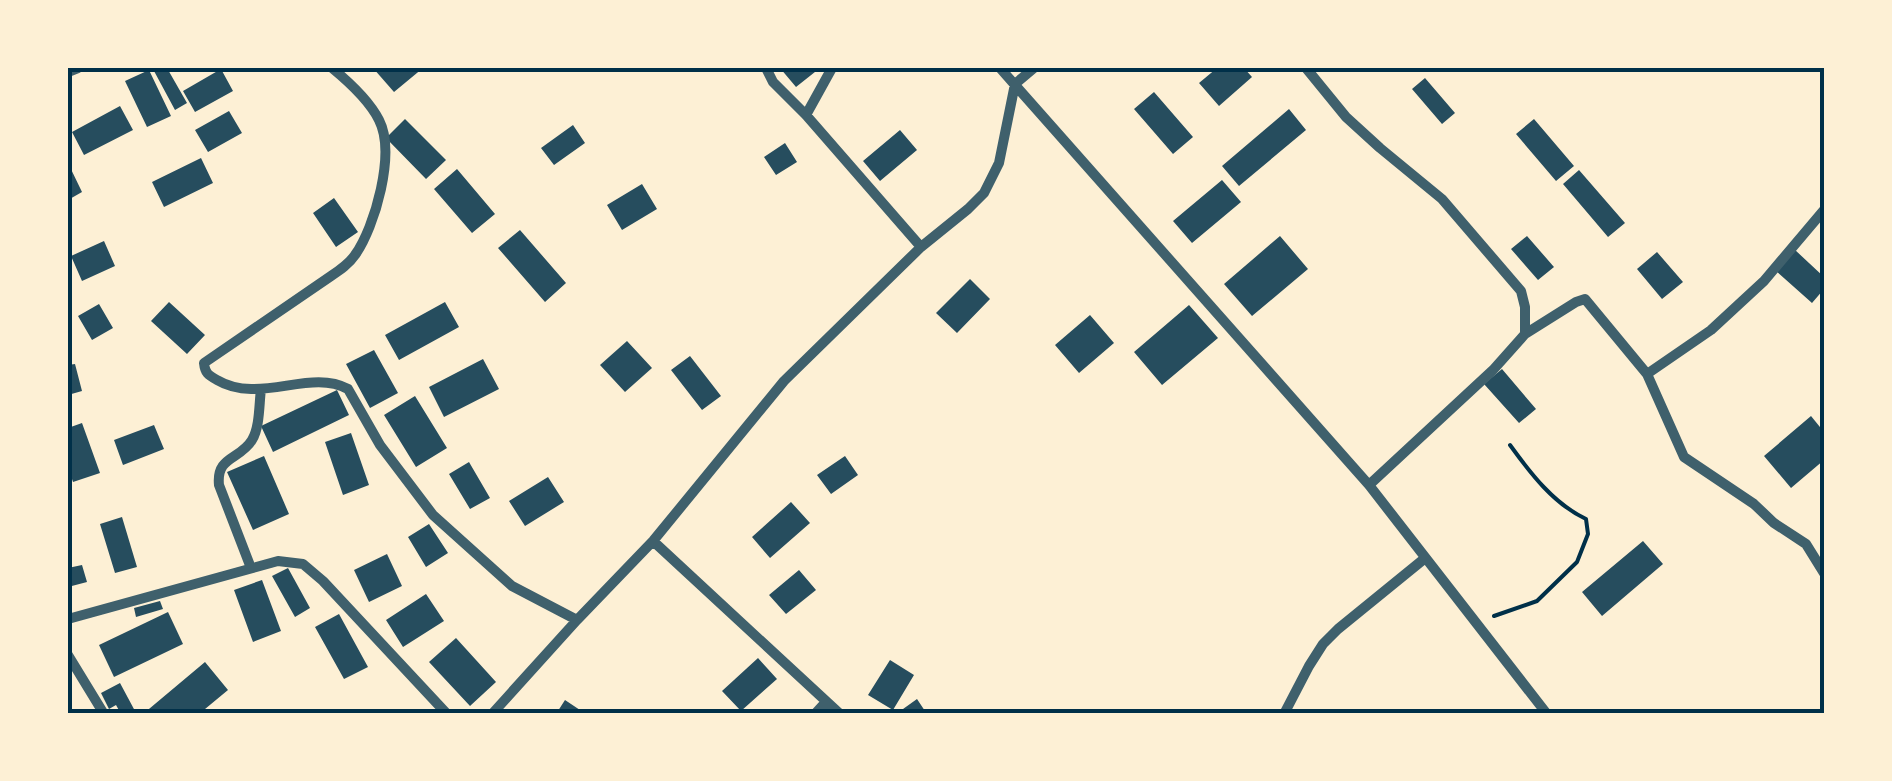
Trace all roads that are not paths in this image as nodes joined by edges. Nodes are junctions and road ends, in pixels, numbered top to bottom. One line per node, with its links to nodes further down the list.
1 (78, 68): 8 (street)
2 (332, 68): 15 (street)
3 (766, 68): 10 (street)
4 (832, 68): 10 (street)
5 (1000, 68): 9 (street)
6 (1034, 68): 9 (street)
7 (1306, 68): 13 (street)
8 (68, 72)
9 (1015, 84): 12 (street); 16 (street)
10 (806, 115): 12 (street)
11 (1824, 210): 14 (street)
12 (922, 248): 17 (street)
13 (1525, 334): 14 (street); 16 (street)
14 (1647, 374): 20 (street)
15 (261, 389): 19 (street); 22 (street)
16 (1369, 485): 18 (street)
17 (654, 541): 22 (street); 24 (street)
18 (1424, 559): 30 (street); 31 (street)
19 (251, 568): 21 (street); 26 (street)
20 (1824, 573)
21 (68, 619)
22 (577, 620): 27 (street)
23 (68, 655): 25 (street)
24 (826, 702): 28 (street); 29 (street)
25 (104, 714)
26 (448, 714)
27 (492, 714)
28 (815, 714)
29 (840, 714)
30 (1284, 714)
31 (1547, 714)

